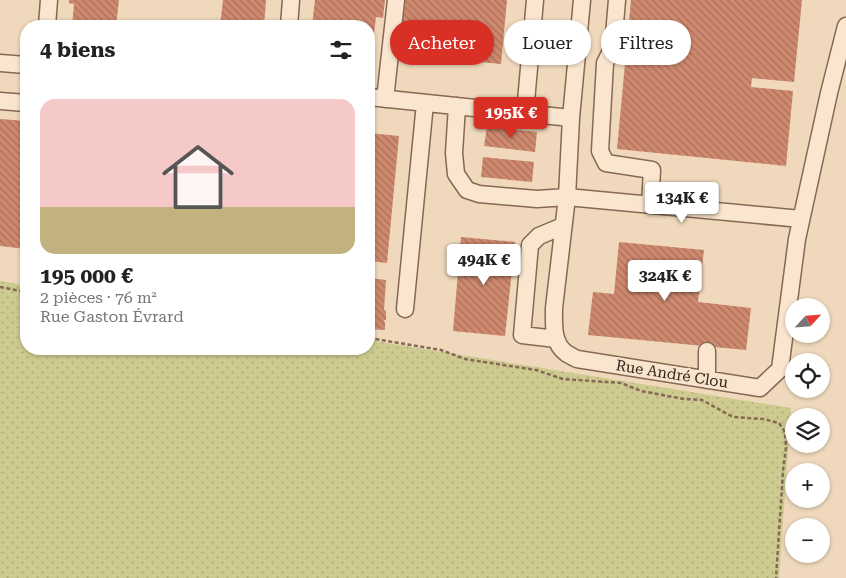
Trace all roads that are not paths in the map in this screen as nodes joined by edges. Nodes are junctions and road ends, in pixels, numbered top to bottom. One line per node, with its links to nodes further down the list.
1 (49, 0): 7 (street)
2 (291, 0): 8 (street)
3 (396, 0): 17 (street)
4 (535, 0): 22 (street)
5 (582, 0): 9 (street)
6 (617, 0): 10 (street)
7 (47, 20)
8 (289, 20)
9 (580, 20)
10 (615, 20)
11 (846, 26): 26 (street, Rue André Clou)
12 (0, 63): 13 (street)
13 (20, 65)
14 (576, 65): 23 (street)
15 (605, 65): 25 (street)
16 (375, 98): 17 (street)
17 (386, 99): 20 (street)
18 (0, 101): 19 (street)
19 (20, 103)
20 (425, 103): 21 (street); 28 (street)
21 (457, 106): 22 (street); 24 (street)
22 (524, 113): 23 (street)
23 (571, 118): 24 (street)
24 (567, 197): 25 (street); 27 (street)
25 (650, 205): 26 (street)
26 (801, 219): 31 (street, Rue André Clou)
27 (563, 226): 29 (street); 29 (street)
28 (405, 309)
29 (556, 338): 31 (street, Rue André Clou)
30 (707, 351): 31 (street)
31 (707, 380)

